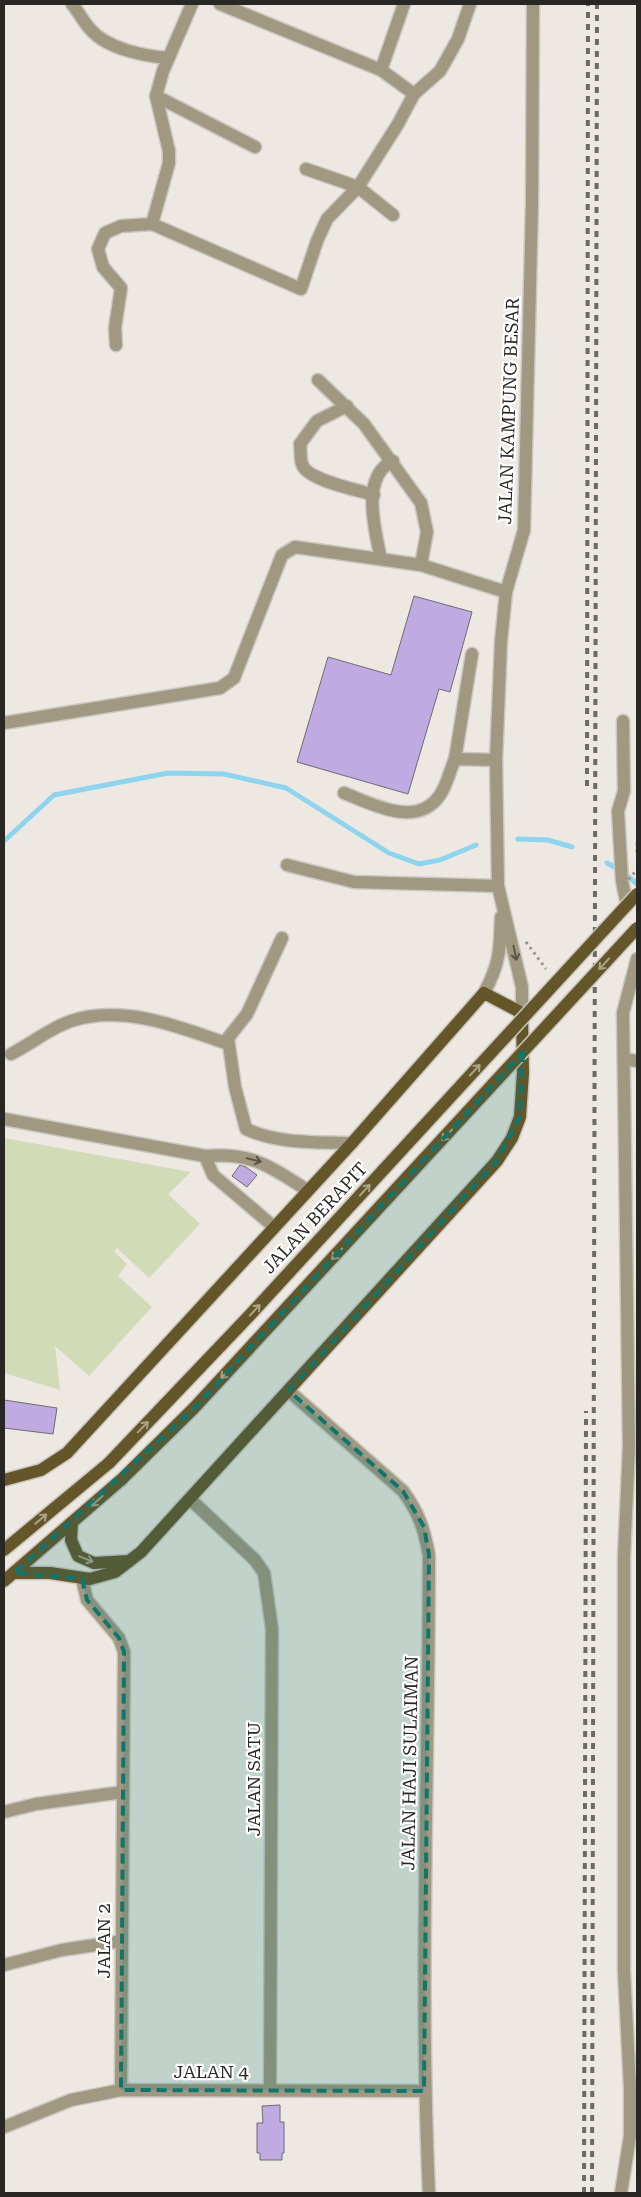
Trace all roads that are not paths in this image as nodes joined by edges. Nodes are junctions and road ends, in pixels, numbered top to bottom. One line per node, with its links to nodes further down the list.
1 (72, 4): 7 (street)
2 (192, 4): 7 (street)
3 (220, 4): 8 (street)
4 (404, 4): 8 (street)
5 (470, 4): 9 (street)
6 (533, 4): 23 (street, JALAN KAMPUNG BESAR)
7 (168, 58): 10 (street)
8 (381, 70): 9 (street)
9 (414, 94): 13 (street)
10 (156, 96): 11 (street); 15 (street)
11 (255, 147)
12 (306, 169): 13 (street)
13 (358, 187): 14 (street); 15 (street)
14 (393, 215)
15 (152, 224): 16 (street)
16 (116, 344)
17 (318, 380): 18 (street)
18 (347, 406): 19 (street); 20 (street)
19 (393, 461): 20 (street); 22 (street)
20 (374, 495): 21 (street)
21 (381, 559): 22 (street); 26 (street)
22 (421, 566): 23 (street)
23 (506, 592): 28 (street, JALAN KAMPUNG BESAR)
24 (472, 654): 27 (street)
25 (623, 721): 33 (street)
26 (4, 723)
27 (455, 759): 28 (street); 29 (street)
28 (496, 760): 31 (street, JALAN KAMPUNG BESAR)
29 (344, 793)
30 (287, 865): 31 (street)
31 (498, 886): 34 (street, JALAN KAMPUNG BESAR)
32 (637, 894): 33 (main road, JALAN BERAPIT, bridge)
33 (627, 905): 54 (main road, JALAN BERAPIT, one-way to 33, bridge)
34 (501, 907): 38 (street); 39 (street, one-way to 39)
35 (637, 928): 53 (main road, one-way to 53, bridge)
36 (282, 938): 40 (street)
37 (637, 958): 42 (street)
38 (484, 993): 39 (main road); 45 (main road)
39 (522, 1013): 49 (main road)
40 (228, 1044): 41 (street); 45 (street)
41 (11, 1054)
42 (624, 1059): 43 (street); 50 (street)
43 (637, 1061)
44 (4, 1119): 46 (street)
45 (352, 1143): 47 (main road)
46 (206, 1156): 47 (street, one-way to 47); 48 (street)
47 (307, 1190): 48 (main road)
48 (274, 1227): 51 (main road)
49 (289, 1391): 52 (main road); 66 (street, JALAN HAJI SULAIMAN)
50 (633, 1449): 63 (street)
51 (4, 1480)
52 (190, 1499): 55 (main road); 65 (street, JALAN SATU)
53 (72, 1523): 55 (main road, one-way to 55); 56 (main road)
54 (4, 1550)
55 (129, 1561): 57 (main road)
56 (14, 1573): 57 (main road); 58 (main road)
57 (82, 1579): 59 (street, JALAN 2)
58 (4, 1581)
59 (123, 1792): 60 (street); 61 (street, JALAN 2)
60 (4, 1812)
61 (122, 1941): 62 (street); 64 (street, JALAN 2)
62 (4, 1965)
63 (634, 2087): 69 (street)
64 (121, 2090): 65 (street, JALAN 4); 67 (street, JALAN 4)
65 (270, 2090): 66 (street, JALAN 4)
66 (424, 2091): 68 (street, JALAN HAJI SULAIMAN)
67 (4, 2127)
68 (429, 2193)
69 (621, 2193)

